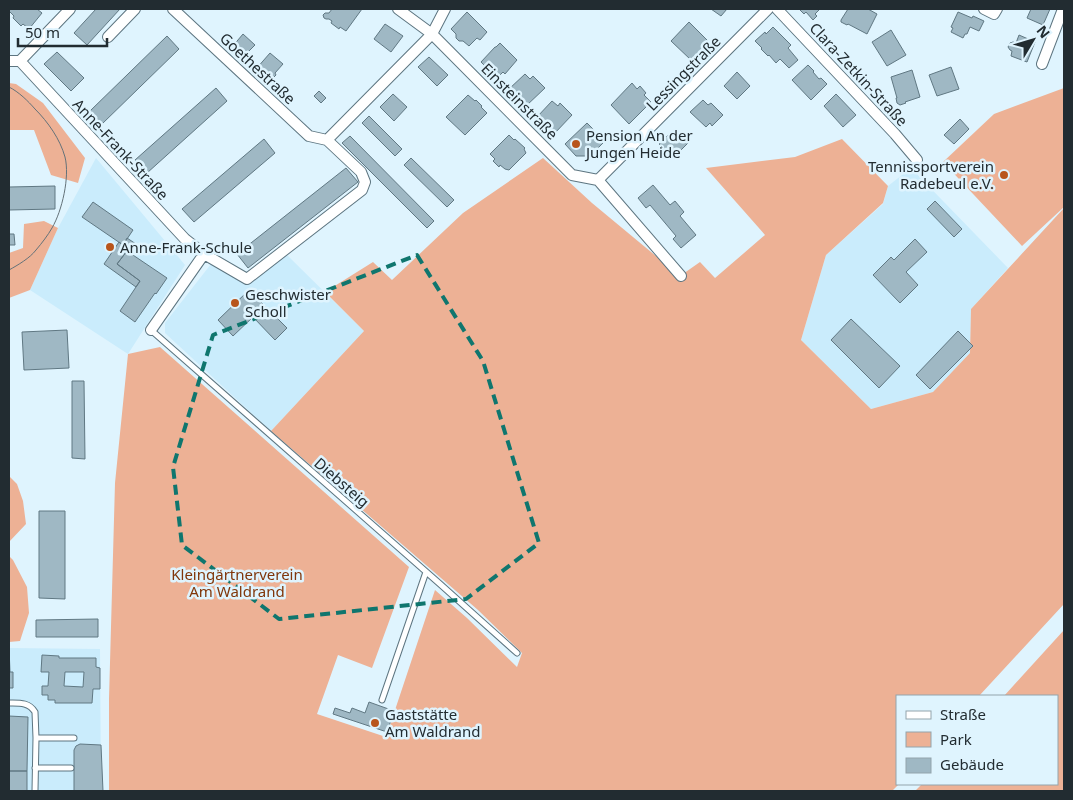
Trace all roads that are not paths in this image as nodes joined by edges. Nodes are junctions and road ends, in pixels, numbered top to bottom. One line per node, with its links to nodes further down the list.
1 (70, 9): 14 (street)
2 (135, 9): 12 (street)
3 (173, 9): 16 (street, Goethestraße)
4 (398, 9): 11 (street, Einsteinstraße)
5 (445, 9): 11 (street)
6 (768, 9): 18 (street, Lessingstraße)
7 (777, 9): 17 (street, Clara-Zetkin-Straße)
8 (984, 9): 9 (street)
9 (997, 9)
10 (1063, 9): 15 (street)
11 (432, 34): 16 (street); 18 (street, Einsteinstraße)
12 (108, 37)
13 (9, 61): 14 (street)
14 (20, 61): 20 (street, Anne-Frank-Straße)
15 (1042, 64)
16 (327, 140): 19 (street, Goethestraße)
17 (918, 160)
18 (598, 180): 21 (street)
19 (362, 190): 20 (street, Anne-Frank-Straße)
20 (204, 254): 22 (street)
21 (681, 276)
22 (151, 330): 23 (lane, Diebsteig)
23 (426, 572): 24 (lane, Diebsteig); 25 (lane)
24 (517, 652)
25 (382, 700)
26 (9, 703): 27 (lane)
27 (36, 738): 28 (lane); 29 (lane)
28 (74, 738)
29 (35, 768): 30 (lane); 31 (lane)
30 (71, 768)
31 (35, 791)

